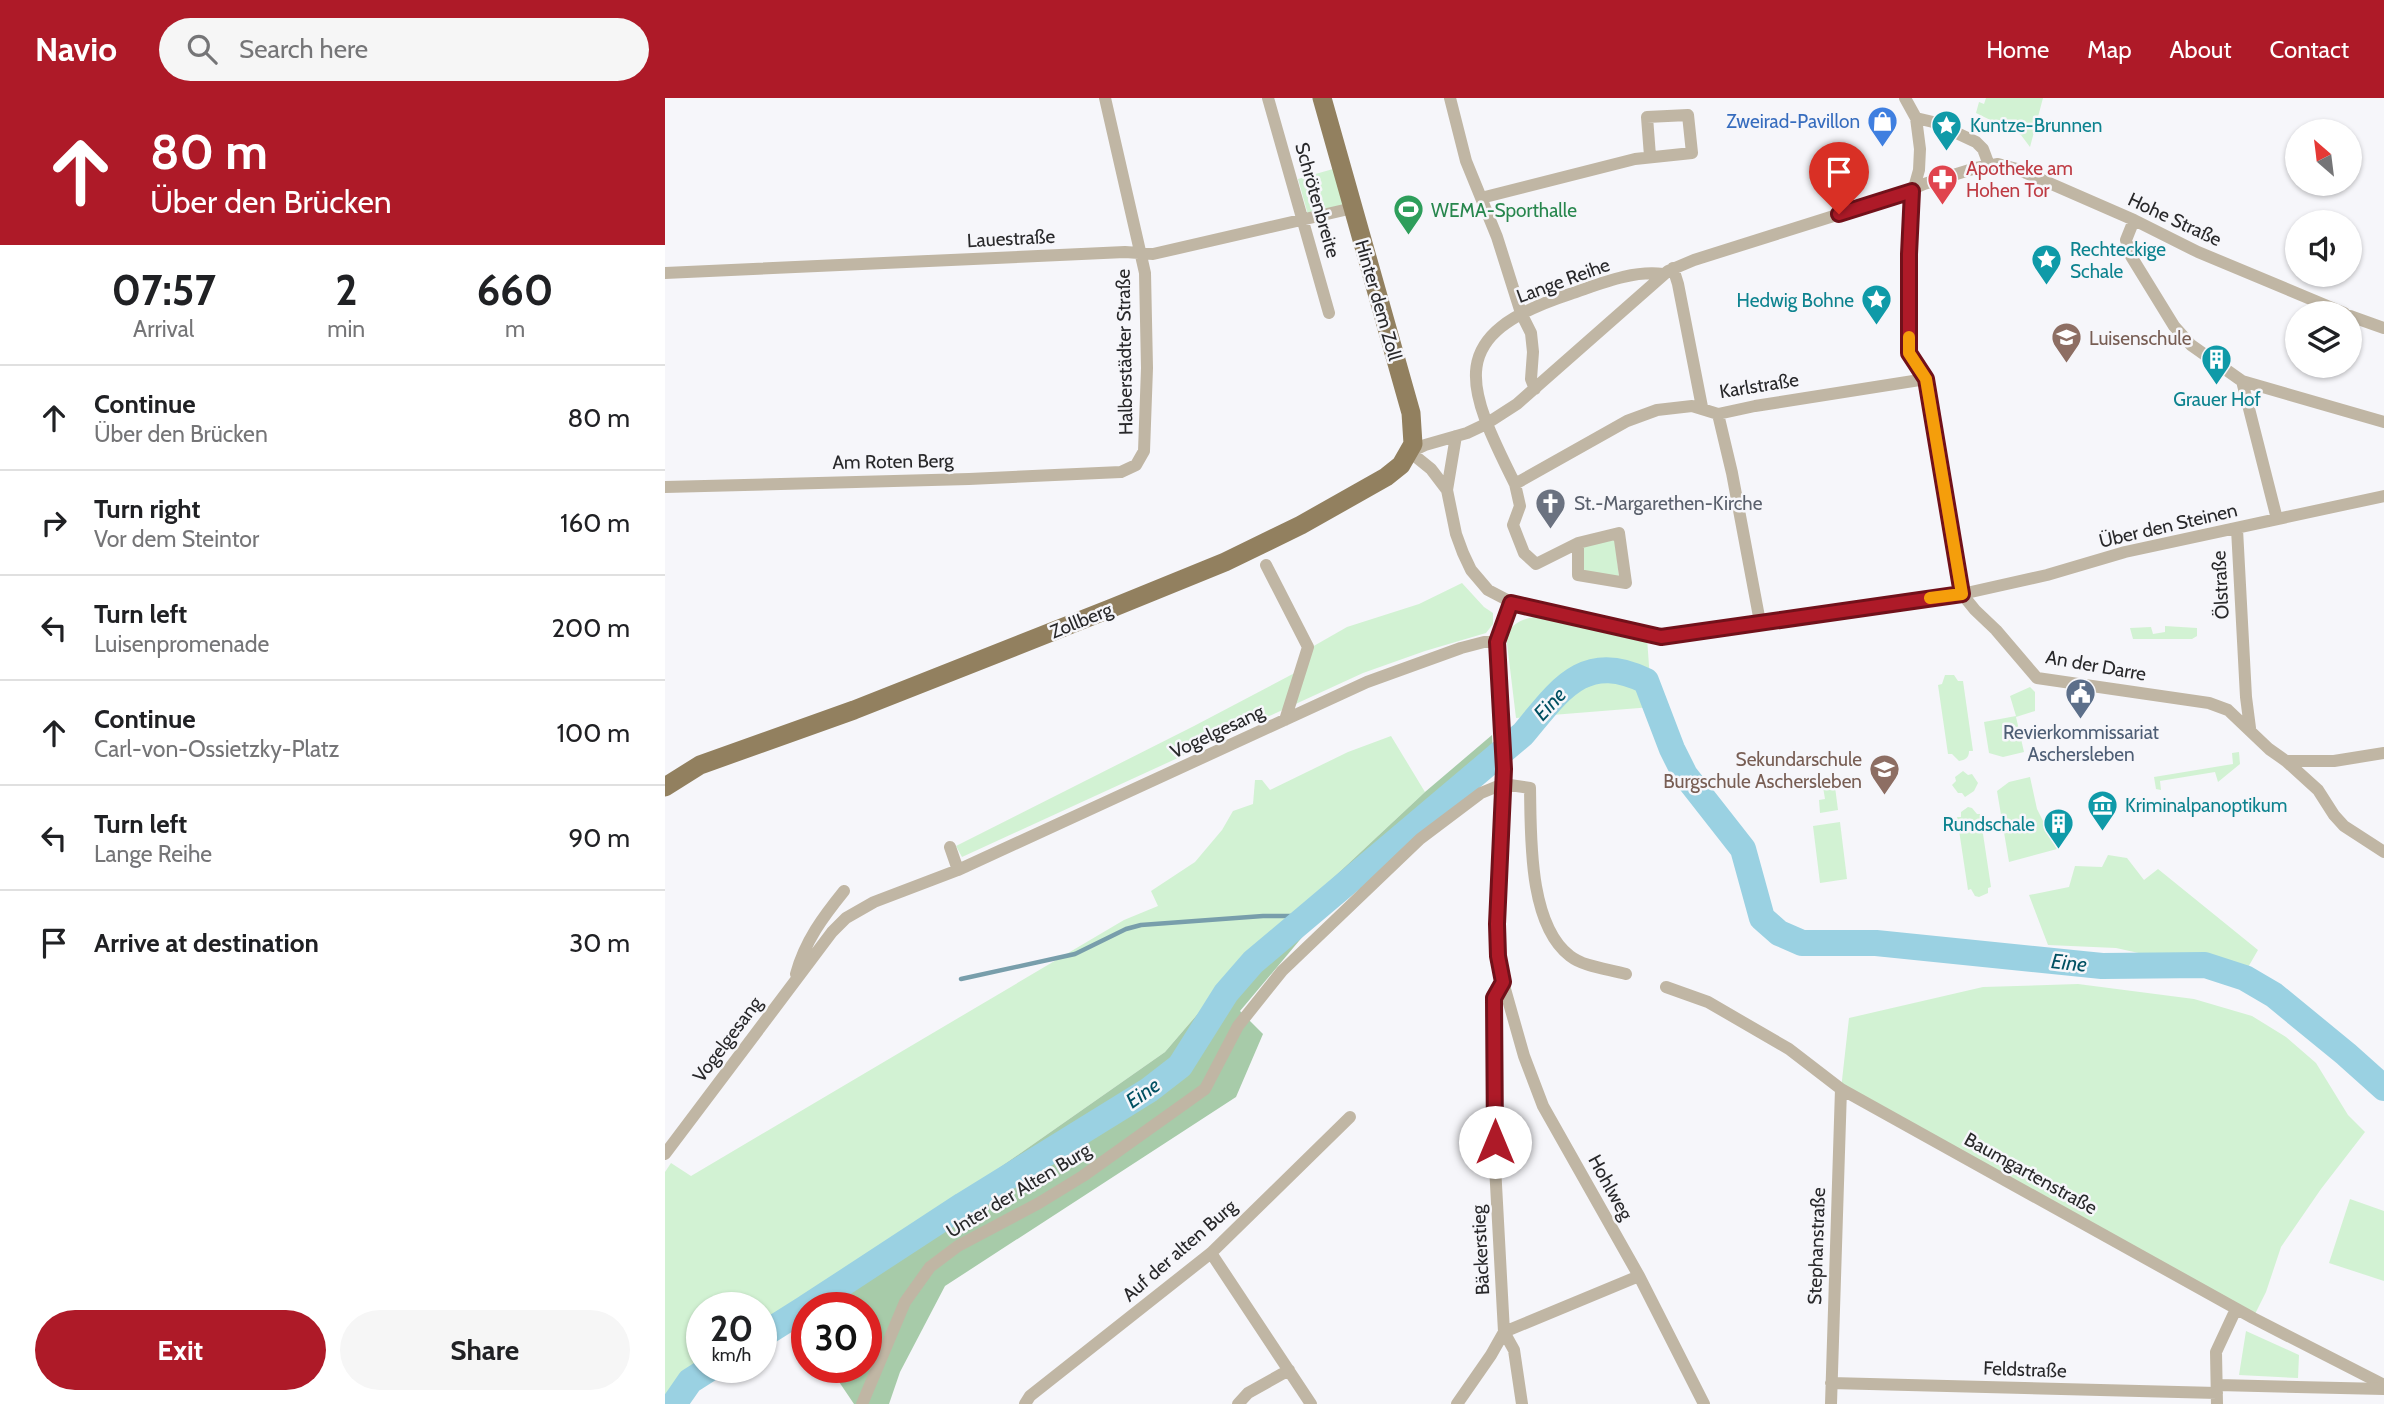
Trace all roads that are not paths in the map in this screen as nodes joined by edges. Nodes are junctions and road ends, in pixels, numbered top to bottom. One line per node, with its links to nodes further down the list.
1 (1105, 98): 14 (street, Halberstädter Straße)
2 (1268, 98): 12 (street, Schrötenbreite)
3 (1322, 98): 11 (main road, Hinter dem Zoll)
4 (1450, 98): 10 (street)
5 (1905, 98): 6 (street)
6 (1916, 118): 8 (street); 9 (street)
7 (1650, 156): 7 (street); 10 (street)
8 (1989, 165): 9 (street, Lange Reihe); 13 (street, Hohe Straße)
9 (1912, 191): 15 (street, Lange Reihe); 22 (street)
10 (1481, 198): 19 (street)
11 (1353, 208): 12 (street, Lauestraße); 30 (main road, Hinter dem Zoll)
12 (1304, 220): 14 (street, Lauestraße); 18 (street, Schrötenbreite)
13 (2134, 220): 17 (street, Hohe Straße); 23 (street)
14 (1141, 253): 16 (street, Lauestraße); 31 (street, Halberstädter Straße)
15 (1668, 271): 19 (street, Lange Reihe); 24 (street, Lange Reihe); 25 (street)
16 (665, 273)
17 (2315, 301)
18 (1329, 313)
19 (1521, 313): 24 (street); 28 (street, Lange Reihe)
20 (2362, 320): 21 (street)
21 (2384, 328)
22 (1926, 379): 26 (street, Karlstraße); 40 (street)
23 (2242, 381): 27 (street); 36 (street)
24 (1535, 389): 28 (street, Lange Reihe)
25 (1702, 407): 26 (street, Karlstraße); 32 (street, Karlstraße)
26 (1718, 414): 42 (street)
27 (2384, 422)
28 (1486, 424): 29 (street, Lange Reihe); 32 (street)
29 (1456, 436): 30 (street, Lange Reihe); 34 (street)
30 (1410, 452): 34 (street); 49 (main road, Zollberg)
31 (1121, 472): 33 (street, Am Roten Berg)
32 (1515, 484): 38 (street)
33 (665, 487)
34 (1447, 490): 41 (street)
35 (2384, 496): 36 (street, Über den Steinen)
36 (2277, 519): 37 (street, Über den Steinen)
37 (2237, 529): 40 (street, Über den Steinen); 45 (street, Ölstraße)
38 (1578, 543): 38 (street)
39 (1266, 565): 44 (street)
40 (1962, 594): 42 (street, Über den Steinen); 45 (street, An der Darre)
41 (1511, 603): 42 (street, Über den Steinen); 43 (street)
42 (1760, 622)
43 (1497, 642): 44 (street, Vogelgesang); 48 (street, Bäckerstieg)
44 (1285, 720): 52 (street, Vogelgesang)
45 (2250, 728): 47 (street, An der Darre)
46 (2384, 752): 47 (street)
47 (2286, 761): 51 (street, An der Darre)
48 (1503, 784): 54 (street); 56 (street, Bäckerstieg); 69 (street, Unter der Alten Burg)
49 (665, 787)
50 (950, 847): 52 (street)
51 (2384, 852)
52 (958, 870): 55 (street, Vogelgesang)
53 (844, 891): 55 (street, Vogelgesang)
54 (1626, 974)
55 (794, 981): 60 (street, Vogelgesang)
56 (1503, 982): 62 (street, Hohlweg); 64 (street, Bäckerstieg)
57 (1666, 987): 58 (street, Baumgartenstraße)
58 (1841, 1089): 63 (street, Baumgartenstraße); 66 (street, Stephanstraße)
59 (1350, 1116): 61 (street, Auf der alten Burg)
60 (665, 1154)
61 (1211, 1252): 65 (street); 70 (street, Auf der alten Burg)
62 (1639, 1276): 64 (street); 75 (street, Hohlweg)
63 (2237, 1309): 67 (street, Baumgartenstraße); 68 (street)
64 (1504, 1332): 73 (street); 74 (street, Bäckerstieg)
65 (1289, 1370): 71 (street); 72 (street)
66 (1831, 1383): 68 (street, Feldstraße); 76 (street, Stephanstraße)
67 (2382, 1383): 68 (street, Feldstraße)
68 (2217, 1394)
69 (862, 1404)
70 (1025, 1404)
71 (1238, 1404)
72 (1311, 1404)
73 (1457, 1404)
74 (1522, 1404)
75 (1705, 1404)
76 (1831, 1404)

